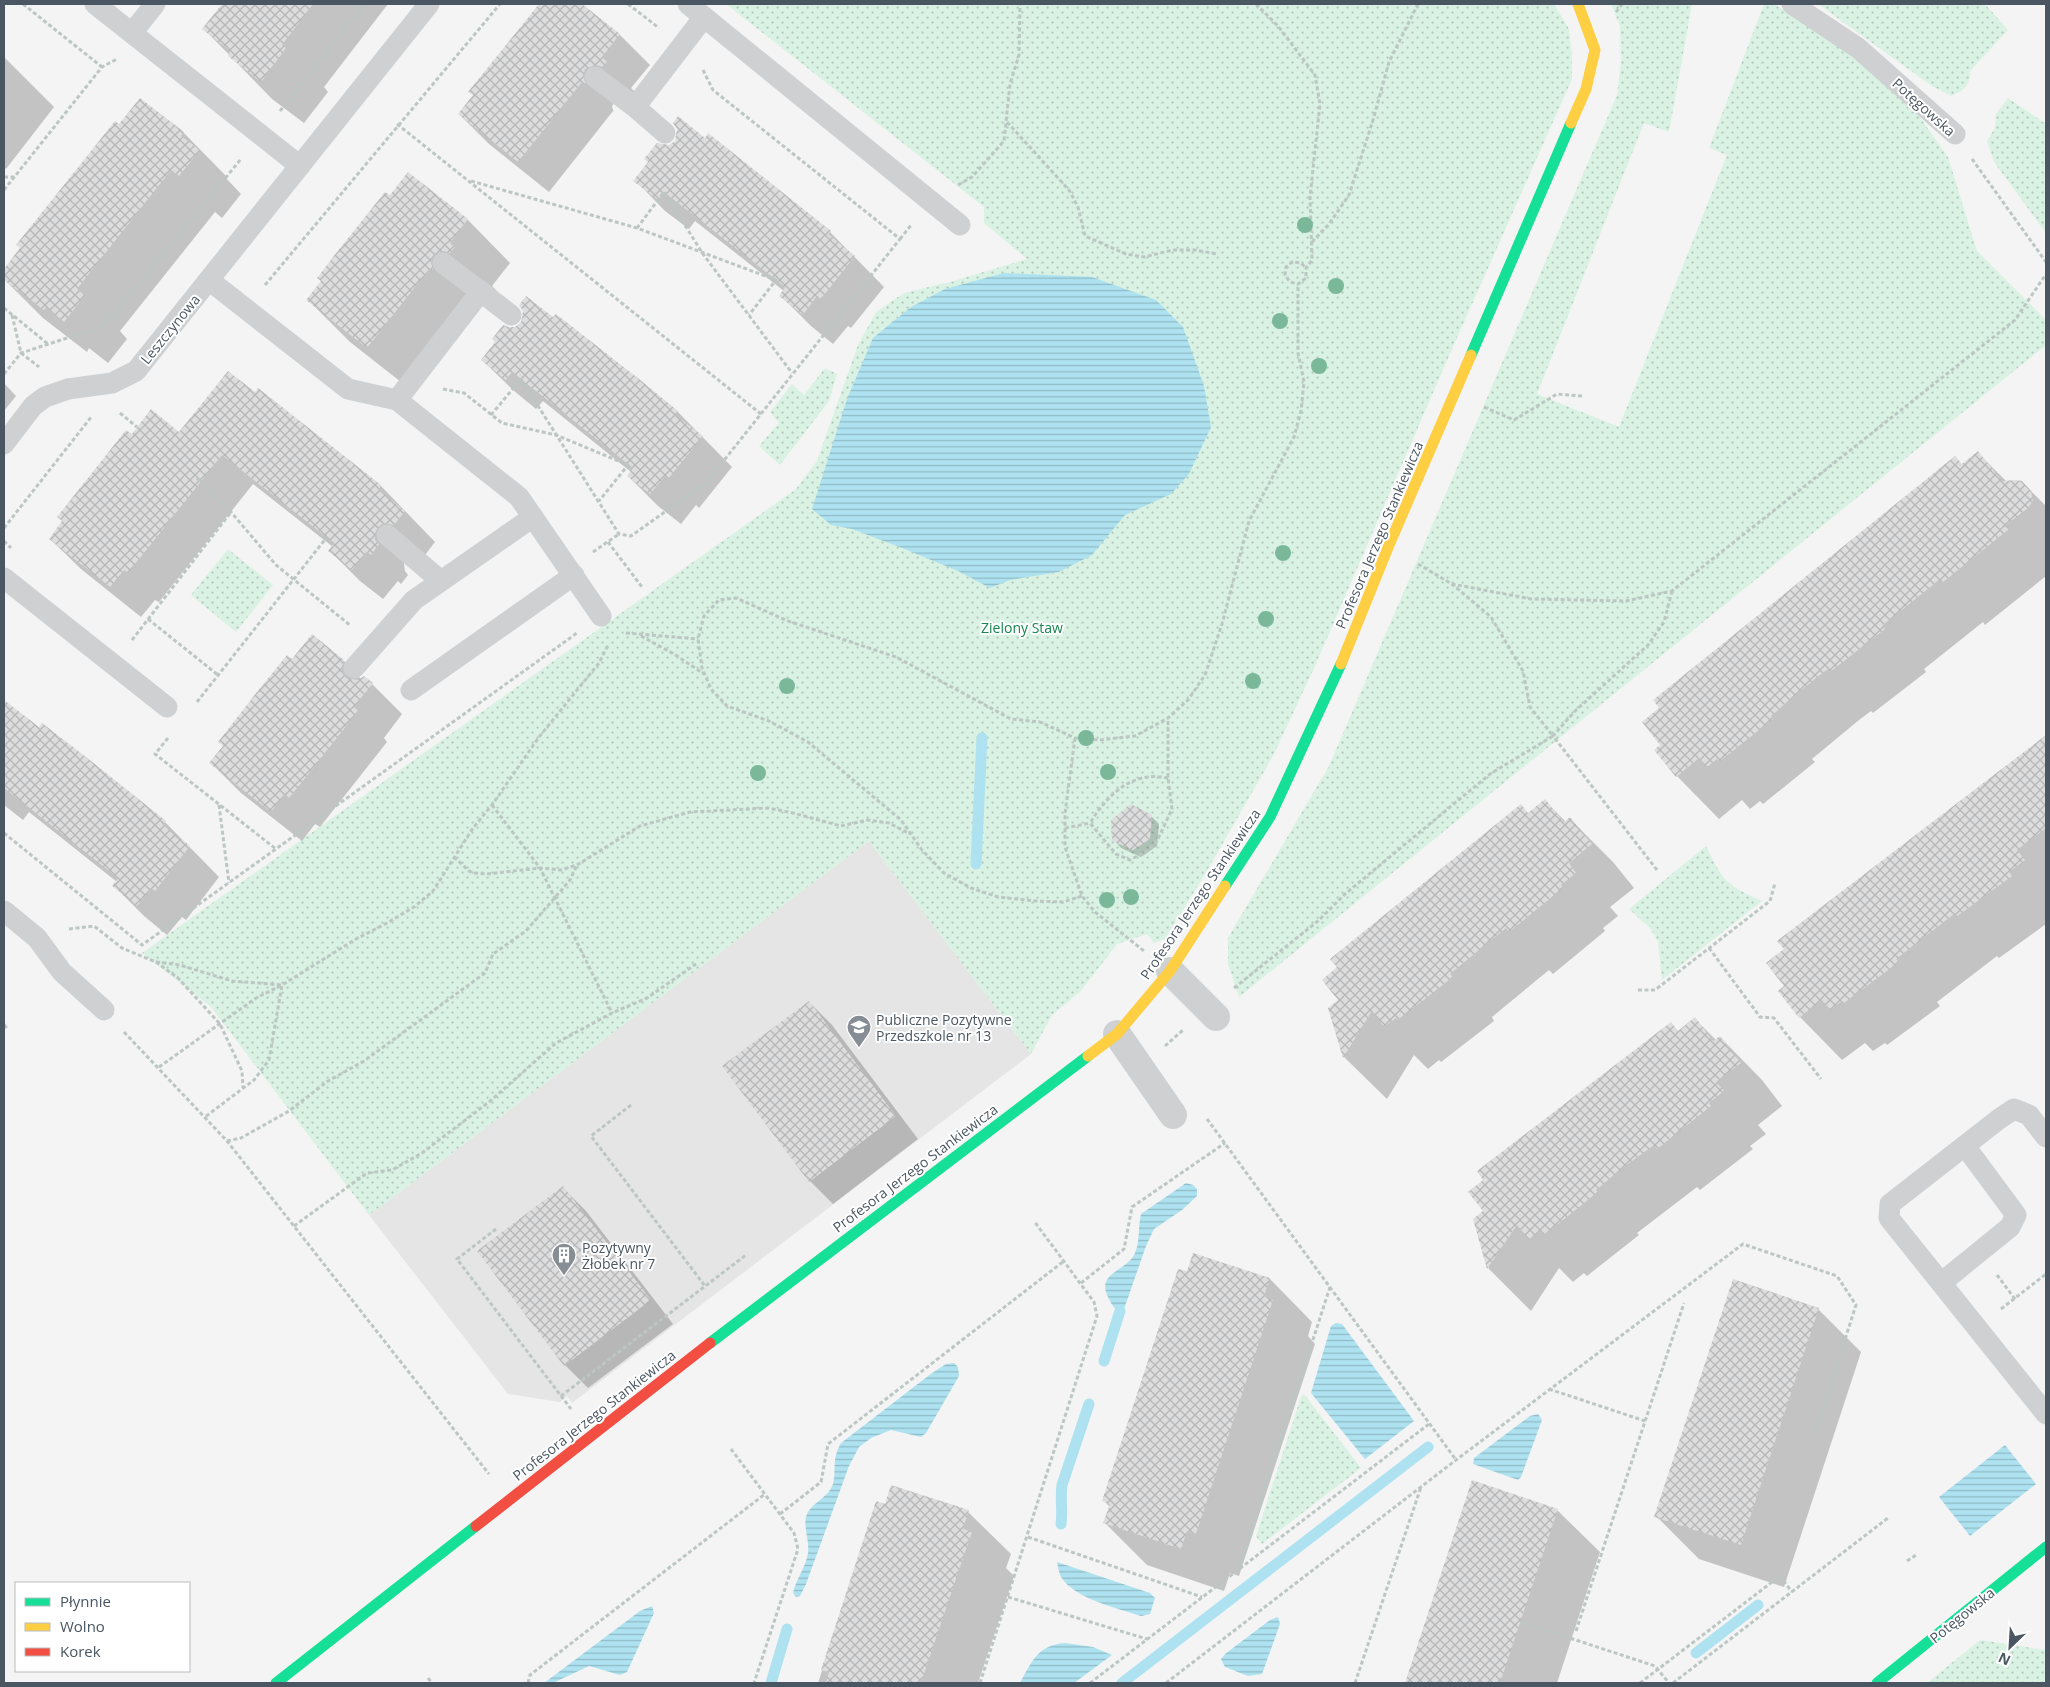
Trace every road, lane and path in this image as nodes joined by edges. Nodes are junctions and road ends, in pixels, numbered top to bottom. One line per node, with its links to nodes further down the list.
1 (23, 4): 26 (path)
2 (95, 4): 15 (lane)
3 (155, 4): 15 (lane)
4 (364, 4): 19 (path)
5 (429, 4): 25 (lane, Leszczynowa)
6 (500, 4): 21 (path)
7 (628, 4): 16 (path)
8 (688, 4): 14 (lane)
9 (1020, 4): 20 (path)
10 (1256, 4): 33 (path)
11 (1418, 4): 33 (path)
12 (1578, 4): 71 (street, Profesora Jerzego Stankiewicza)
13 (1792, 4): 23 (lane, Potęgowska)
14 (704, 17): 16 (lane); 30 (lane)
15 (132, 34): 25 (lane)
16 (683, 46): 18 (lane); 50 (path)
17 (595, 77): 18 (lane)
18 (634, 107): 22 (lane)
19 (276, 117)
20 (1006, 121): 30 (path); 35 (path)
21 (398, 124): 28 (path); 44 (path)
22 (665, 133)
23 (1955, 134): 36 (path, Potęgowska)
24 (244, 156): 48 (path)
25 (300, 166): 40 (lane, Leszczynowa)
26 (15, 176): 27 (path); 29 (path)
27 (4, 177)
28 (468, 180): 32 (path); 58 (path)
29 (4, 190)
30 (931, 202): 31 (lane)
31 (960, 225)
32 (636, 228): 34 (path); 34 (path)
33 (1312, 242): 38 (path)
34 (703, 254): 46 (path); 46 (path)
35 (1217, 254)
36 (2046, 262)
37 (443, 263): 42 (lane)
38 (1306, 268): 41 (path); 41 (path)
39 (2046, 274): 78 (path)
40 (209, 280): 44 (lane); 62 (lane, Leszczynowa)
41 (1298, 284): 93 (path)
42 (481, 291): 47 (lane); 54 (lane)
43 (4, 308): 45 (path)
44 (246, 309): 54 (lane)
45 (12, 314): 48 (path); 49 (path)
46 (749, 314): 50 (path)
47 (511, 315)
48 (48, 344): 49 (path)
49 (20, 353): 51 (path)
50 (792, 373): 58 (path)
51 (4, 374)
52 (464, 393): 59 (path)
53 (1582, 396): 55 (path)
54 (397, 400): 66 (lane)
55 (1477, 403)
56 (118, 412): 60 (path)
57 (94, 414): 67 (path)
58 (761, 414): 64 (path)
59 (491, 415): 61 (path); 61 (path)
60 (137, 427)
61 (556, 435): 64 (path); 64 (path)
62 (4, 444)
63 (197, 478): 65 (path)
64 (599, 500)
65 (231, 512): 74 (path); 80 (path)
66 (533, 517): 72 (lane); 75 (lane)
67 (4, 528)
68 (387, 534): 75 (lane)
69 (327, 537): 74 (path)
70 (608, 542): 77 (path)
71 (1389, 545): 76 (path); 118 (street, Profesora Jerzego Stankiewicza)
72 (574, 575): 79 (lane); 90 (lane)
73 (4, 578): 92 (lane)
74 (294, 580): 81 (path); 88 (path)
75 (441, 581): 87 (lane)
76 (1452, 584): 78 (path); 95 (path)
77 (642, 587)
78 (1672, 591): 95 (path)
79 (601, 616): 104 (path)
80 (148, 619): 85 (path); 88 (path)
81 (354, 628)
82 (618, 632): 83 (path)
83 (638, 634): 84 (path); 89 (path)
84 (698, 639): 89 (path); 96 (path)
85 (131, 642)
86 (609, 643): 99 (path)
87 (354, 668)
88 (218, 675): 91 (path)
89 (705, 675): 103 (path)
90 (411, 690)
91 (195, 704)
92 (167, 707)
93 (1168, 718): 96 (path); 97 (path)
94 (172, 733): 98 (path)
95 (1552, 736): 108 (path); 121 (path)
96 (1075, 738): 101 (path)
97 (1168, 778): 100 (path); 100 (path)
98 (219, 804): 104 (path); 110 (path)
99 (492, 805): 105 (path); 107 (path)
100 (1090, 823): 101 (path)
101 (1065, 828): 111 (path)
102 (4, 834): 110 (path)
103 (911, 835): 106 (path); 111 (path)
104 (276, 850): 110 (path)
105 (454, 857): 107 (path); 119 (path)
106 (577, 864): 107 (path); 112 (path)
107 (540, 868): 112 (path)
108 (1657, 870)
109 (1774, 883): 115 (path)
110 (229, 884)
111 (1082, 896): 118 (path)
112 (555, 898): 123 (path); 135 (path)
113 (4, 911): 114 (lane)
114 (37, 938): 116 (path); 122 (lane)
115 (1709, 948): 120 (path); 128 (path)
116 (156, 962): 119 (path); 125 (path)
117 (696, 964): 123 (path)
118 (1170, 971): 124 (street); 126 (street, Profesora Jerzego Stankiewicza)
119 (282, 985): 125 (path); 129 (path)
120 (1638, 990)
121 (1229, 993)
122 (104, 1010): 127 (path)
123 (612, 1013): 139 (path)
124 (1216, 1017)
125 (220, 1024): 127 (path); 129 (path)
126 (1116, 1034): 132 (street); 161 (street, Profesora Jerzego Stankiewicza)
127 (158, 1067): 133 (path)
128 (1821, 1079)
129 (243, 1088): 133 (path)
130 (631, 1105): 146 (path)
131 (1203, 1112): 136 (path)
132 (1173, 1115)
133 (205, 1117): 135 (path)
134 (2046, 1138): 137 (lane)
135 (227, 1141): 139 (path)
136 (1225, 1143): 144 (path); 147 (path)
137 (1965, 1146): 145 (lane); 145 (lane)
138 (1034, 1221): 142 (path)
139 (294, 1226): 161 (path)
140 (496, 1229): 151 (path)
141 (746, 1255): 146 (path)
142 (1064, 1261): 144 (path); 162 (path)
143 (2046, 1274): 149 (path)
144 (1081, 1283): 164 (path)
145 (1941, 1283): 153 (lane)
146 (705, 1286): 151 (path)
147 (1330, 1287): 155 (path); 168 (path)
148 (1684, 1303): 154 (path)
149 (2003, 1308)
150 (1548, 1389): 154 (path); 156 (path); 158 (path)
151 (561, 1396): 152 (path)
152 (568, 1404)
153 (2046, 1414)
154 (1645, 1421): 173 (path)
155 (1430, 1424): 158 (path); 168 (path)
156 (1815, 1433)
157 (731, 1449): 160 (path)
158 (1456, 1460): 159 (path)
159 (1422, 1486): 183 (path); 184 (path)
160 (765, 1494): 162 (path); 179 (path)
161 (509, 1500): 177 (street, Profesora Jerzego Stankiewicza)
162 (780, 1514): 180 (path)
163 (1888, 1518): 169 (path)
164 (1028, 1537): 170 (path); 171 (path)
165 (2046, 1548): 187 (street, Potęgowska)
166 (1916, 1555): 167 (path)
167 (1907, 1561)
168 (1240, 1569): 171 (path)
169 (1792, 1592): 175 (path); 186 (path)
170 (1008, 1596): 174 (path); 181 (path)
171 (1203, 1597): 174 (path)
172 (1520, 1622): 175 (path)
173 (1576, 1631)
174 (1148, 1639): 182 (path)
175 (1658, 1670): 185 (path); 186 (path)
176 (428, 1678): 178 (path)
177 (276, 1683)
178 (432, 1683)
179 (528, 1683)
180 (754, 1683)
181 (980, 1683)
182 (1090, 1683)
183 (1166, 1683)
184 (1355, 1683)
185 (1640, 1683)
186 (1671, 1683)
187 (1877, 1683)

